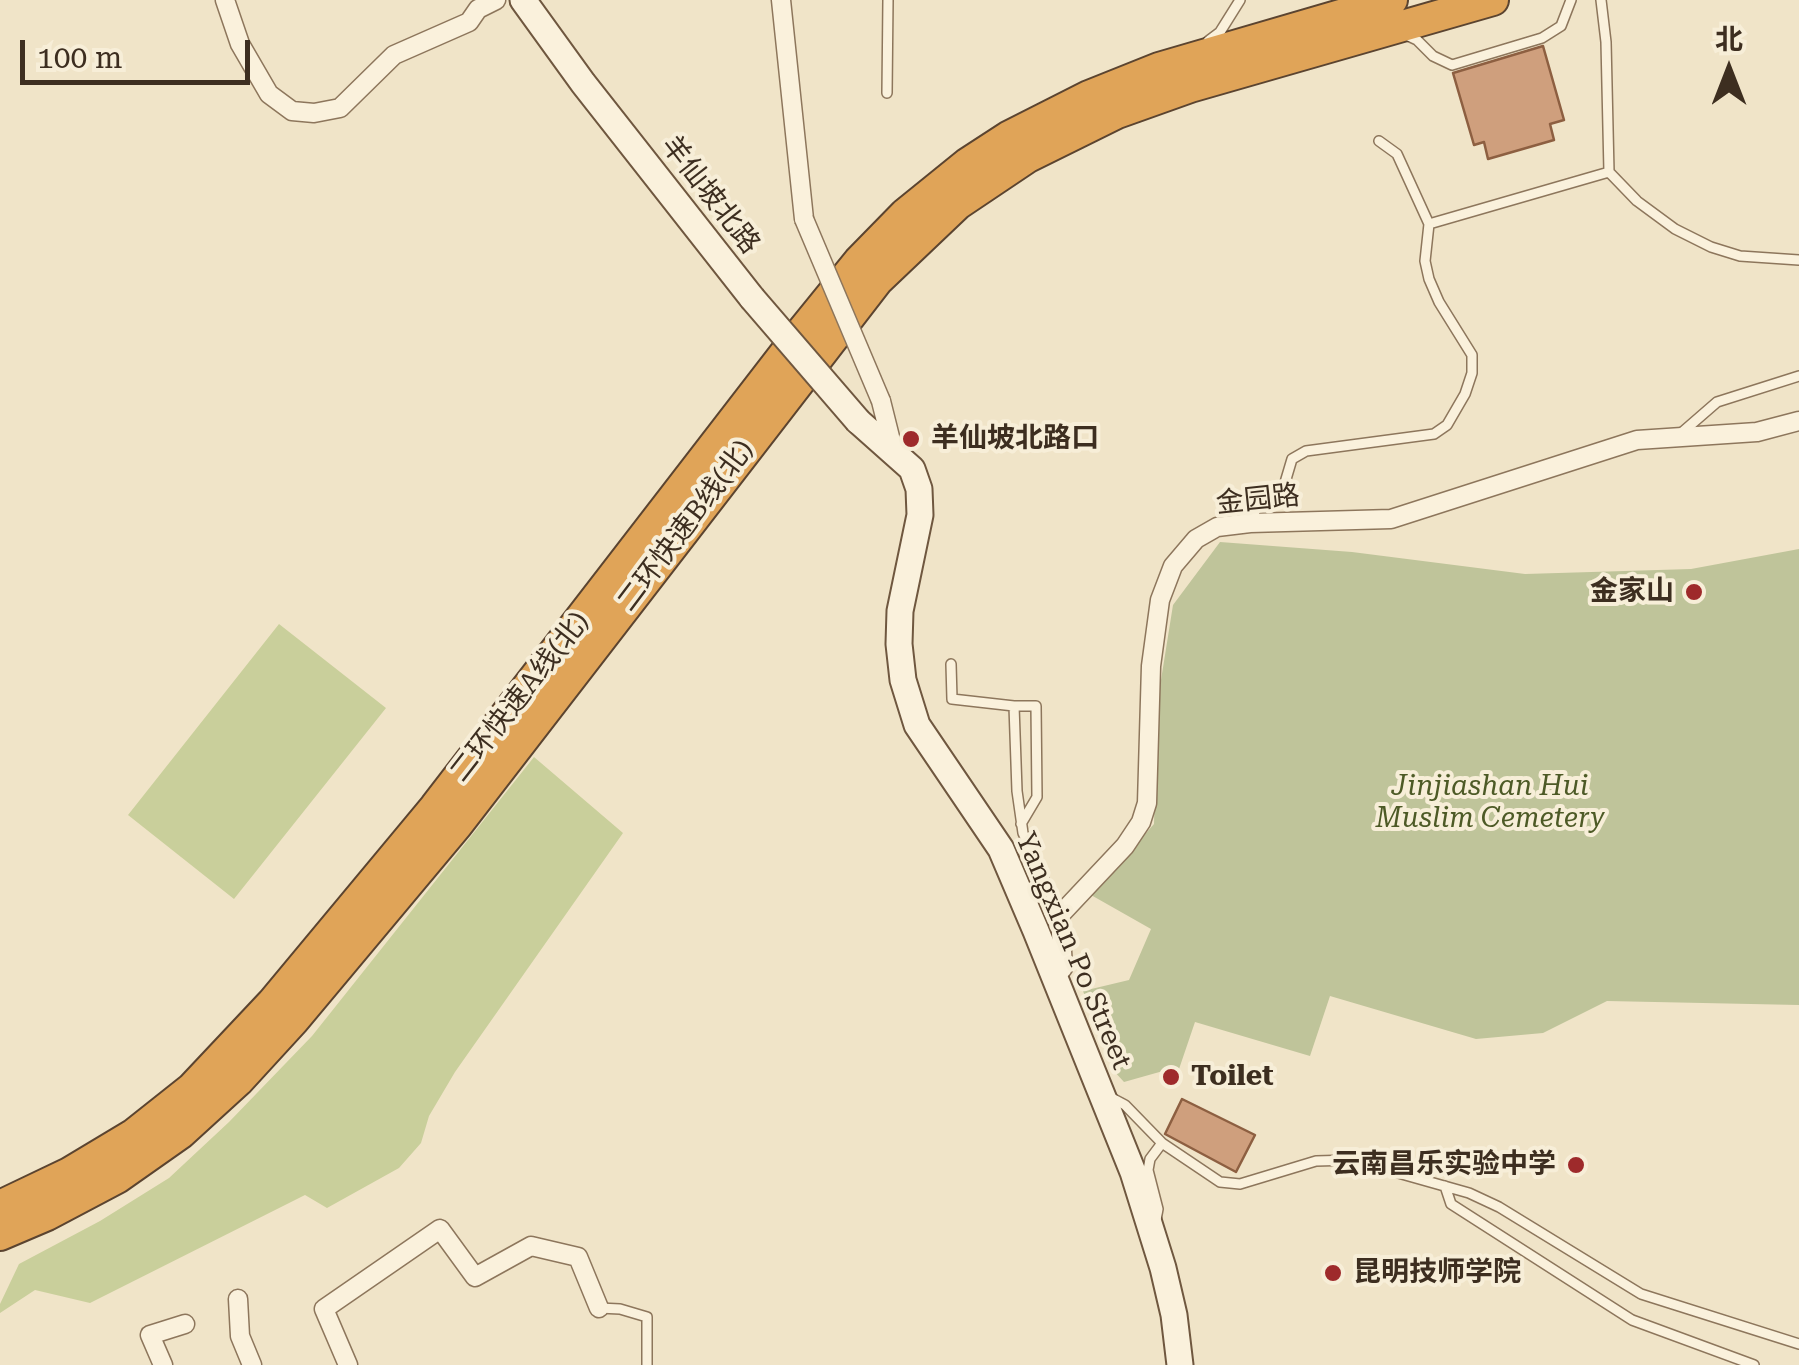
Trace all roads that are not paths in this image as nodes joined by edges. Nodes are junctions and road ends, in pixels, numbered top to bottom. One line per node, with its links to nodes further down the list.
1 (225, 0): 2 (street)
2 (496, 0)
3 (523, 0): 19 (street, 羊仙坡北路, bridge)
4 (781, 0): 22 (street, bridge)
5 (888, 0): 13 (lane)
6 (1240, 0): 12 (lane)
7 (1392, 0): 12 (highway, 二环快速A线(北))
8 (1493, 0): 11 (highway, 二环快速B线(北))
9 (1571, 0): 11 (lane)
10 (1601, 0): 15 (lane)
11 (1379, 33): 32 (highway, 二环快速B线(北))
12 (1181, 61): 32 (highway, 二环快速A线(北))
13 (887, 93)
14 (1379, 141): 16 (lane)
15 (1609, 172): 16 (lane); 17 (lane)
16 (1428, 224): 23 (lane)
17 (1799, 260)
18 (1799, 376): 21 (lane)
19 (858, 421): 22 (street, Yangxian Po Street)
20 (1799, 421): 21 (street, 金园路)
21 (1677, 437): 23 (street, 金园路)
22 (893, 449): 28 (street, Yangxian Po Street)
23 (1250, 523): 27 (street, 金园路)
24 (951, 664): 25 (lane)
25 (1014, 706): 26 (lane); 26 (lane)
26 (1021, 824): 27 (lane)
27 (1060, 916): 28 (street)
28 (1054, 978): 29 (street, Yangxian Po Street)
29 (1102, 1095): 30 (lane); 33 (street, Yangxian Po Street)
30 (1162, 1143): 31 (lane); 33 (lane)
31 (1446, 1186): 37 (lane); 43 (lane)
32 (3, 1219)
33 (1149, 1224): 42 (street, Yangxian Po Street)
34 (238, 1299): 39 (street)
35 (599, 1308): 40 (street); 41 (lane)
36 (185, 1324): 38 (street)
37 (1799, 1344)
38 (163, 1365)
39 (252, 1365)
40 (348, 1365)
41 (647, 1365)
42 (1180, 1365)
43 (1754, 1365)

